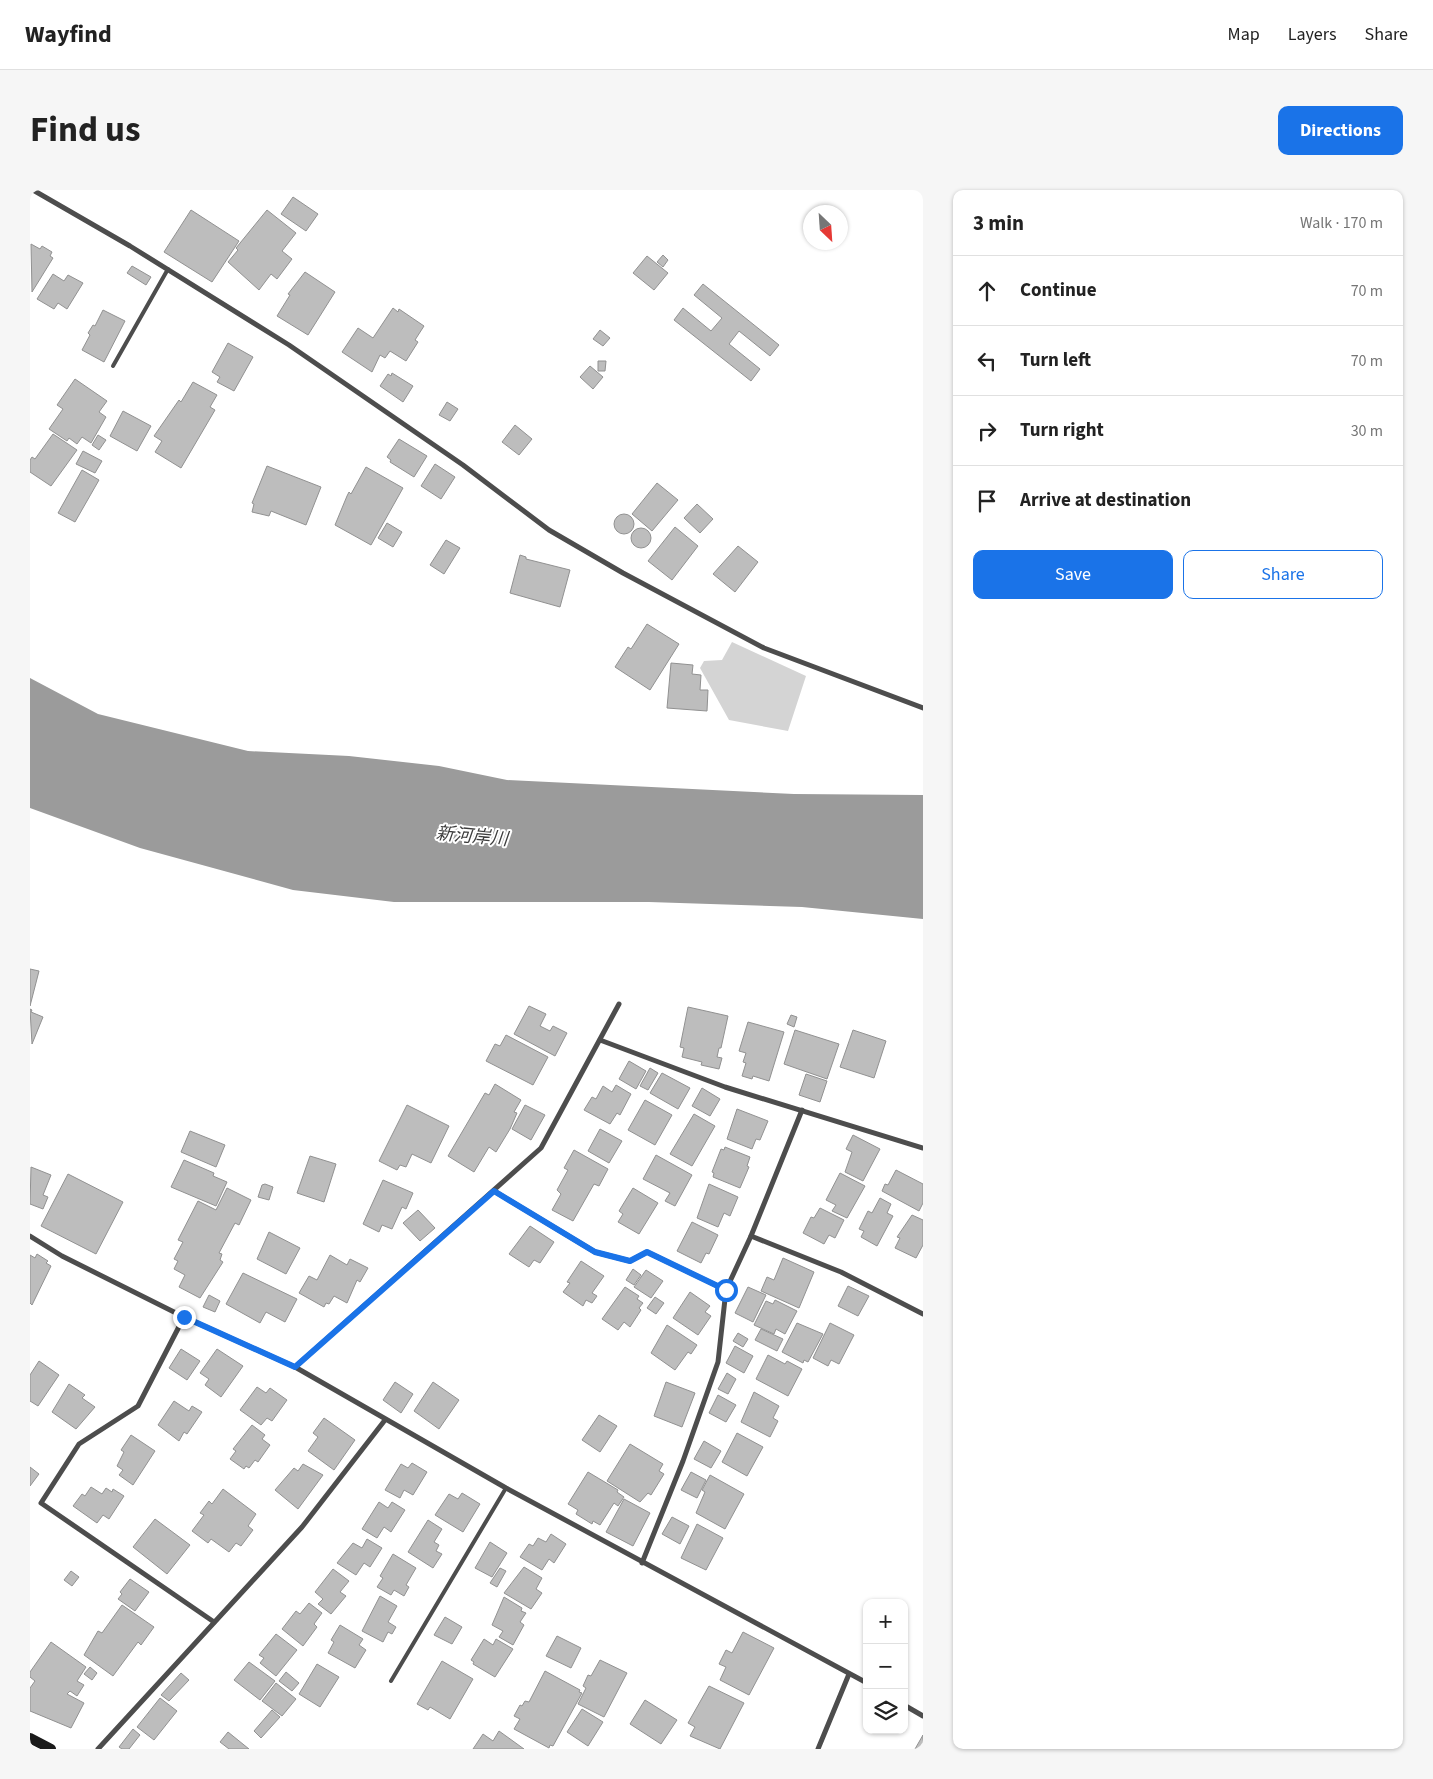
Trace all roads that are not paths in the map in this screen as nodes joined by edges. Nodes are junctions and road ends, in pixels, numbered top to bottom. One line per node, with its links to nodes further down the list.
1 (33, 190): 2 (street)
2 (168, 269): 3 (lane); 4 (street)
3 (114, 366)
4 (923, 708)
5 (620, 1004): 6 (street)
6 (600, 1040): 7 (street); 9 (street)
7 (802, 1110): 8 (street); 11 (street)
8 (923, 1148)
9 (494, 1191): 12 (street); 15 (street)
10 (30, 1236): 14 (street)
11 (751, 1236): 12 (street); 13 (street)
12 (726, 1290): 18 (street)
13 (923, 1314)
14 (184, 1317): 15 (street); 19 (street)
15 (295, 1367): 16 (street)
16 (385, 1420): 17 (street); 19 (street)
17 (506, 1488): 18 (street); 21 (lane)
18 (642, 1562): 20 (street)
19 (214, 1622): 27 (street)
20 (850, 1674): 22 (street); 28 (street)
21 (391, 1681)
22 (863, 1681)
23 (908, 1707): 24 (street)
24 (923, 1716)
25 (30, 1738): 26 (main road)
26 (51, 1749)
27 (98, 1749)
28 (818, 1749)

